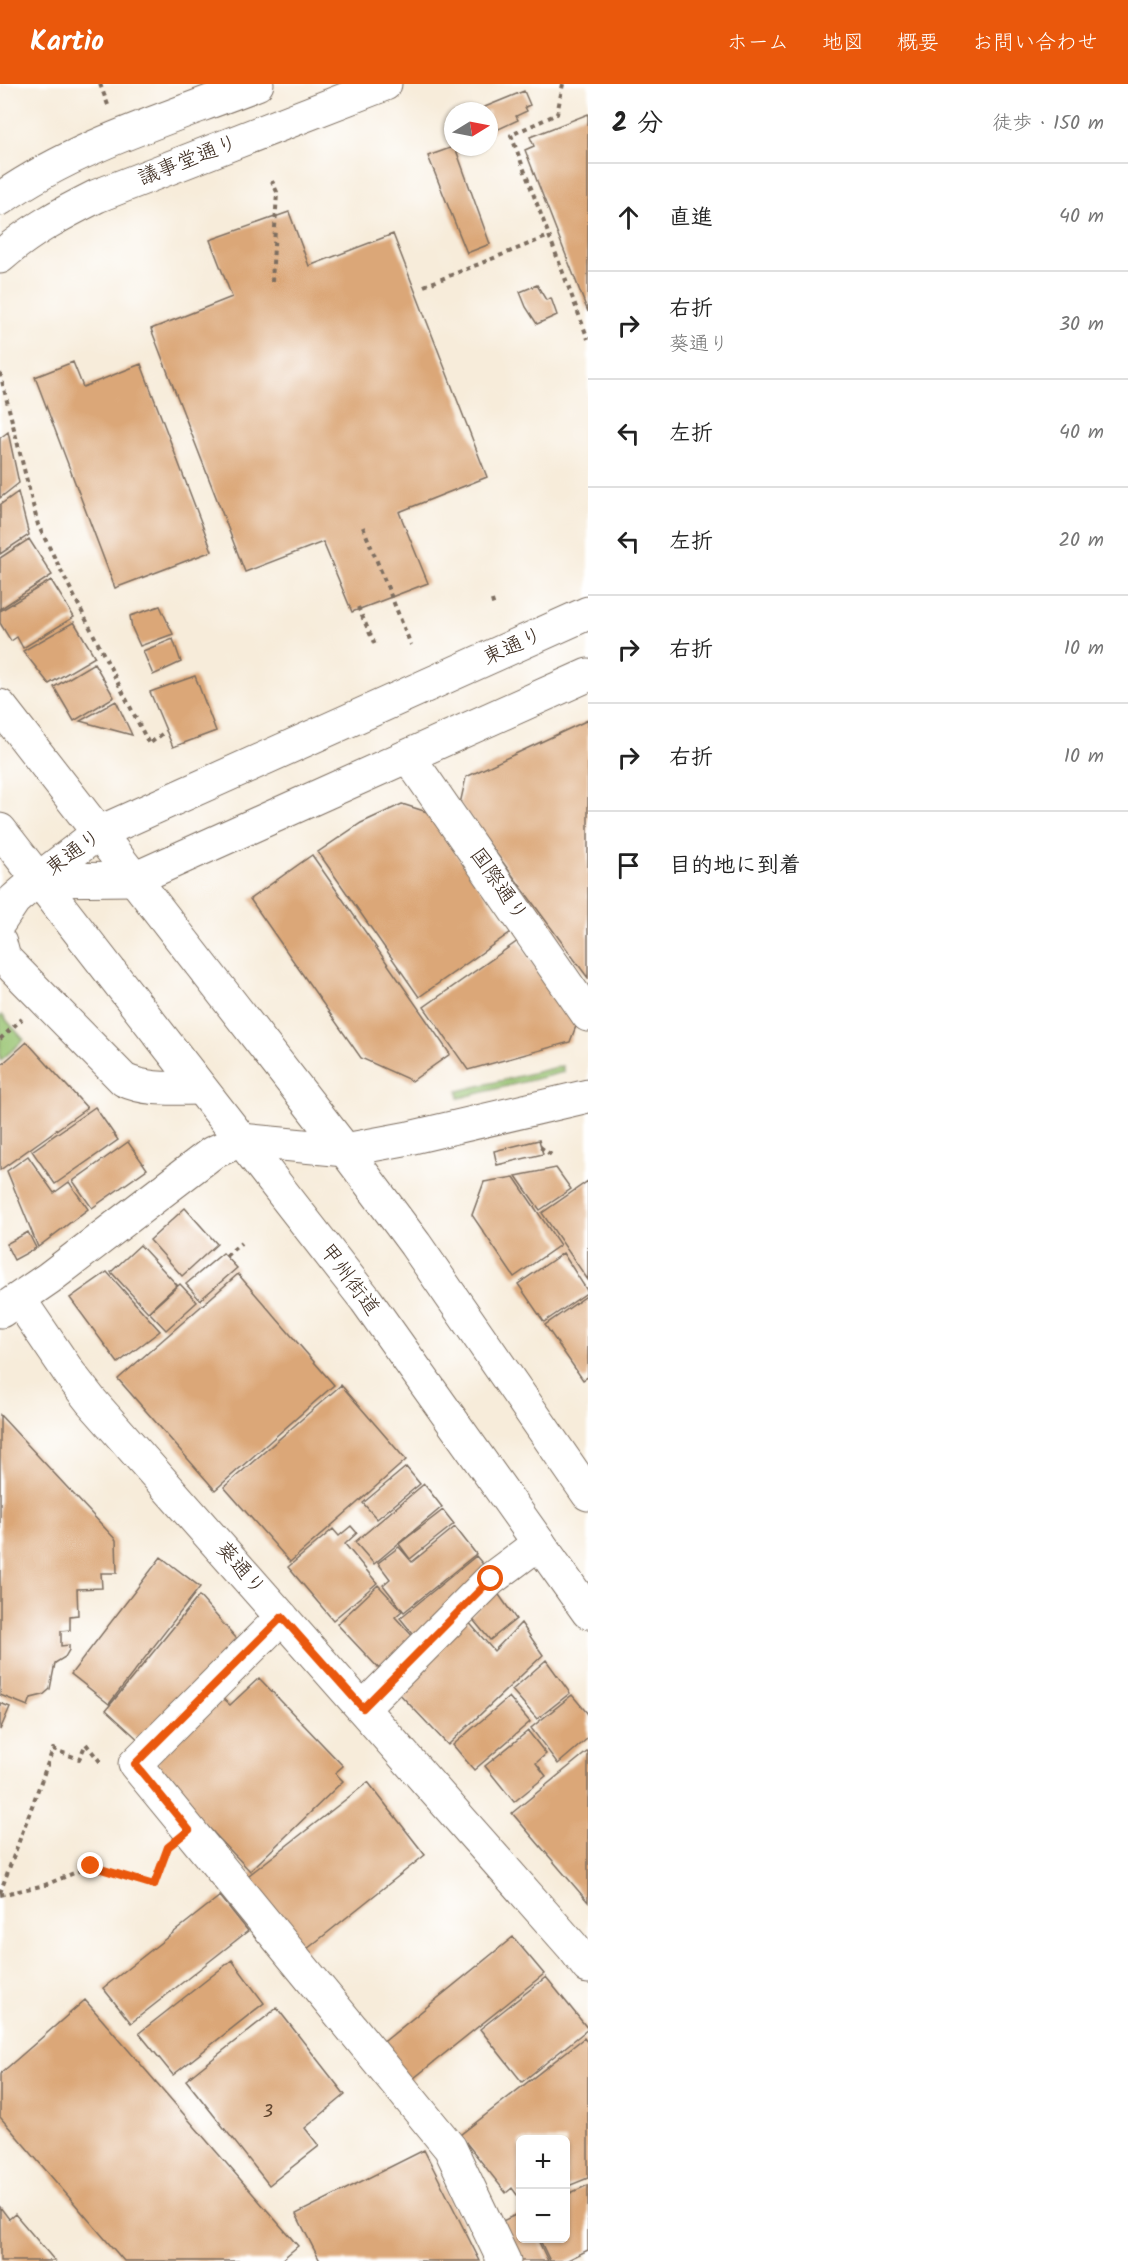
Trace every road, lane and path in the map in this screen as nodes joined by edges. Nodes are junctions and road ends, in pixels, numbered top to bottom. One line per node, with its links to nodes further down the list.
1 (100, 84): 5 (path)
2 (257, 84): 7 (main road)
3 (385, 84): 9 (main road, 議事堂通り)
4 (563, 84): 8 (path)
5 (108, 105)
6 (272, 181): 10 (path)
7 (2, 190): 9 (main road)
8 (549, 236): 11 (path); 12 (path)
9 (12, 247)
10 (272, 282)
11 (424, 285)
12 (588, 339)
13 (0, 373): 23 (path)
14 (363, 526): 20 (path)
15 (492, 600): 17 (path)
16 (358, 607): 19 (path)
17 (494, 607)
18 (588, 614): 25 (main road, 東通り)
19 (375, 645)
20 (411, 645)
21 (588, 675): 24 (main road, 東通り)
22 (0, 706): 25 (main road)
23 (166, 731)
24 (408, 756): 27 (main road, 東通り); 31 (main road, 国際通り)
25 (98, 833): 27 (main road); 28 (main road, 東通り)
26 (5, 837): 28 (main road, 甲州街道)
27 (134, 879): 28 (main road, 東通り); 38 (main road)
28 (38, 880): 29 (main road); 34 (main road, 甲州街道)
29 (0, 921)
30 (0, 943): 34 (main road)
31 (588, 1015)
32 (22, 1019): 33 (path)
33 (0, 1039)
34 (200, 1088): 36 (main road, 甲州街道)
35 (588, 1096): 38 (main road)
36 (241, 1140): 38 (main road); 42 (main road); 44 (main road, 甲州街道)
37 (540, 1147): 39 (path)
38 (345, 1150): 43 (main road)
39 (553, 1156)
40 (241, 1243): 41 (path)
41 (226, 1256)
42 (10, 1305): 46 (main road, 葵通り)
43 (588, 1494)
44 (539, 1543): 45 (main road, 甲州街道); 47 (main road)
45 (588, 1612)
46 (282, 1617): 47 (main road, 葵通り); 49 (main road)
47 (363, 1708): 51 (main road, 葵通り)
48 (107, 1771): 50 (path)
49 (189, 1830): 50 (path); 52 (main road)
50 (0, 1894)
51 (588, 1967)
52 (504, 2261)

